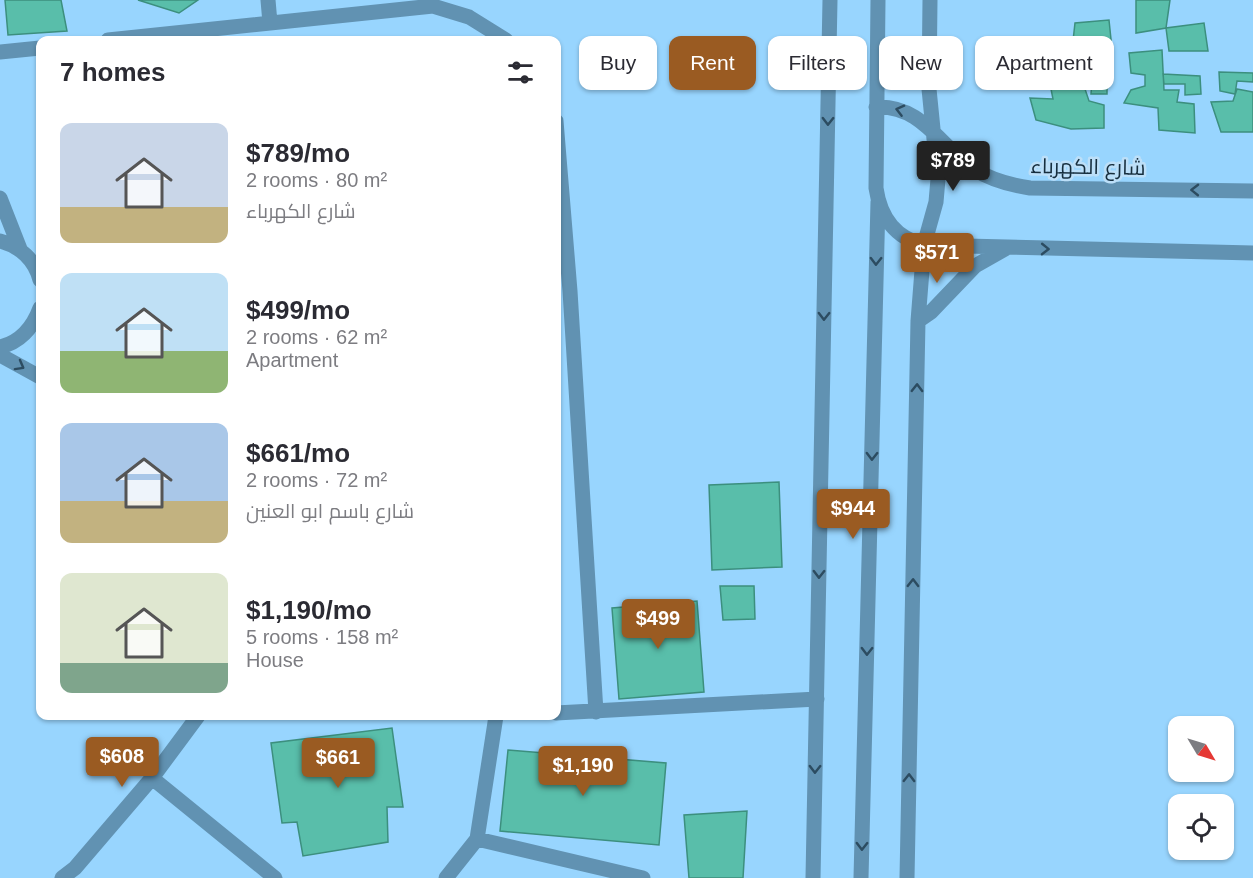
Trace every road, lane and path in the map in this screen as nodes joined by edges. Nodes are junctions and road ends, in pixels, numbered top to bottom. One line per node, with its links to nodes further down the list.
1 (268, 0): 5 (street)
2 (830, 0): 27 (street, one-way to 27)
3 (878, 0): 10 (street)
4 (930, 0): 11 (street)
5 (270, 23): 6 (street); 7 (street)
6 (146, 36)
7 (500, 36)
8 (36, 48): 9 (street)
9 (0, 52)
10 (876, 107): 11 (street, شارع الكهرباء, one-way to 10); 15 (street)
11 (935, 133): 13 (street, شارع الكهرباء, one-way to 11); 17 (street)
12 (561, 182): 28 (street)
13 (1253, 191)
14 (0, 198): 19 (street)
15 (878, 202): 17 (street); 40 (street, one-way to 40)
16 (0, 241): 19 (street)
17 (924, 245): 18 (street); 23 (street)
18 (1008, 248): 20 (street, one-way to 20); 23 (street)
19 (20, 249): 21 (street)
20 (1253, 253)
21 (36, 271)
22 (36, 319): 24 (street)
23 (918, 321): 41 (street, one-way to 23)
24 (0, 347)
25 (0, 355): 26 (street, one-way to 26)
26 (36, 375)
27 (817, 699): 28 (street); 39 (street, one-way to 39)
28 (597, 712): 29 (street)
29 (561, 713)
30 (195, 720): 32 (street)
31 (495, 720): 33 (street)
32 (152, 778): 35 (street); 36 (street)
33 (477, 839): 34 (street); 37 (street)
34 (600, 873): 38 (street)
35 (62, 878)
36 (275, 878)
37 (447, 878)
38 (642, 878)
39 (813, 878)
40 (861, 878)
41 (907, 878)

